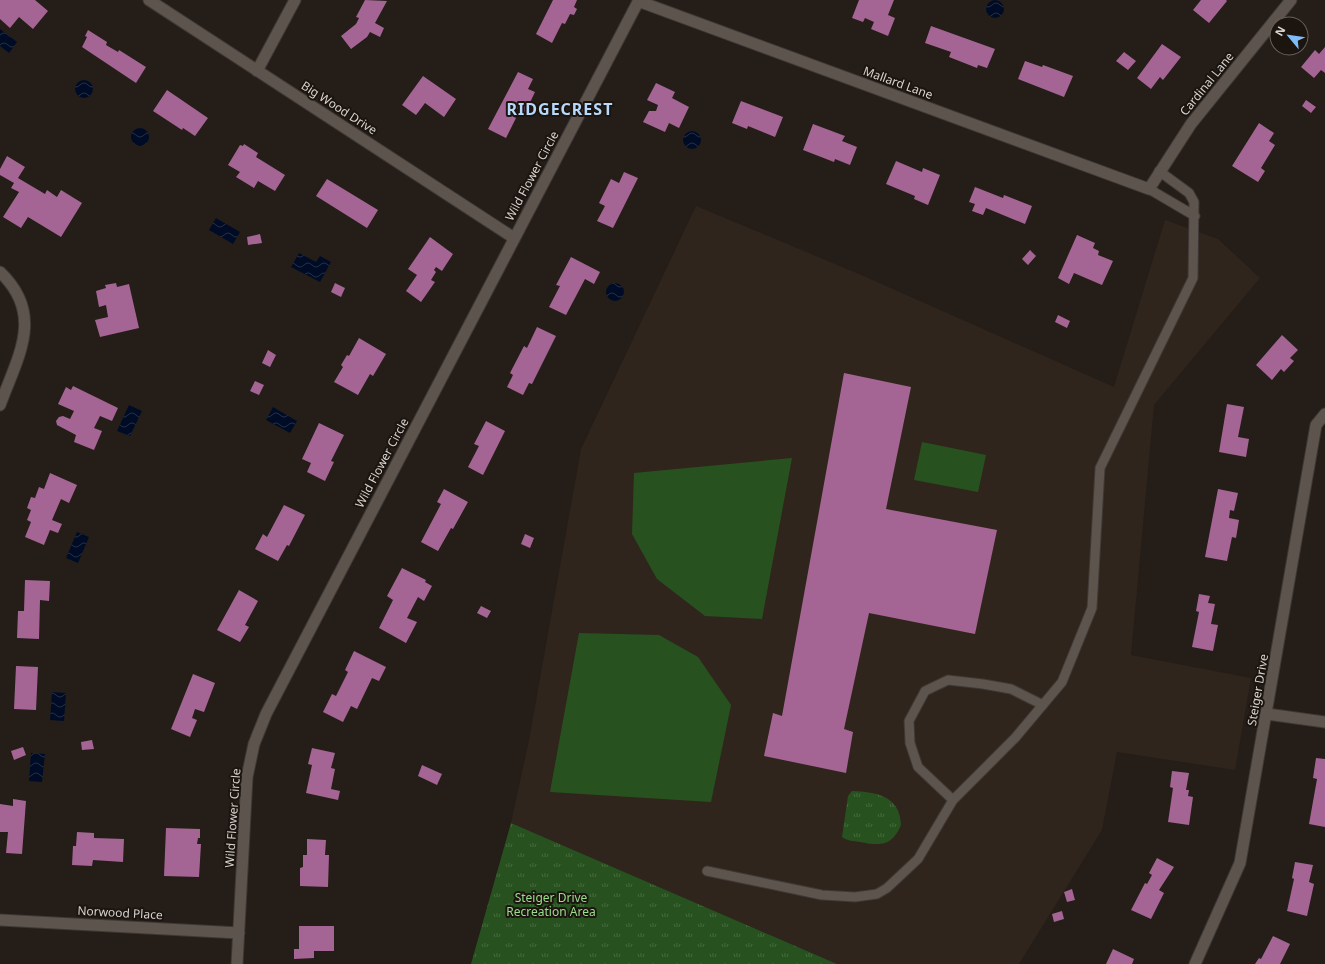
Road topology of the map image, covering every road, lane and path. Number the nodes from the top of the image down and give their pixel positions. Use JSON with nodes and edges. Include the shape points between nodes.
{"nodes":[{"id":1,"x":149,"y":0,"type":"edge"},
{"id":2,"x":295,"y":0,"type":"edge"},
{"id":3,"x":1291,"y":0,"type":"edge"},
{"id":4,"x":639,"y":1,"type":"edge"},
{"id":5,"x":257,"y":71,"type":"junction"},
{"id":6,"x":1159,"y":171,"type":"junction"},
{"id":7,"x":1149,"y":189,"type":"junction"},
{"id":8,"x":1195,"y":216,"type":"junction"},
{"id":9,"x":514,"y":238,"type":"junction"},
{"id":10,"x":0,"y":272,"type":"edge"},
{"id":11,"x":0,"y":405,"type":"edge"},
{"id":12,"x":1325,"y":414,"type":"edge"},
{"id":13,"x":1043,"y":705,"type":"junction"},
{"id":14,"x":1267,"y":714,"type":"junction"},
{"id":15,"x":1325,"y":722,"type":"edge"},
{"id":16,"x":952,"y":800,"type":"junction"},
{"id":17,"x":707,"y":871,"type":"dead end"},
{"id":18,"x":0,"y":920,"type":"edge"},
{"id":19,"x":238,"y":933,"type":"junction"},
{"id":20,"x":237,"y":964,"type":"edge"},
{"id":21,"x":1194,"y":964,"type":"edge"}],
"edges":[{"from":1,"to":5,"type":"street","name":"Big Wood Drive"},
{"from":2,"to":5,"type":"street"},
{"from":3,"to":6,"type":"street","name":"Cardinal Lane","via":[[1191,124]]},
{"from":4,"to":7,"type":"street","name":"Mallard Lane"},
{"from":4,"to":9,"type":"street","name":"Wild Flower Circle"},
{"from":5,"to":9,"type":"street","name":"Big Wood Drive"},
{"from":6,"to":7,"type":"street","name":"Cardinal Lane"},
{"from":6,"to":8,"type":"lane","via":[[1189,193],[1194,202]]},
{"from":7,"to":8,"type":"lane"},
{"from":8,"to":13,"type":"lane","via":[[1193,278],[1100,468],[1092,608],[1062,682]]},
{"from":9,"to":19,"type":"street","name":"Wild Flower Circle","via":[[281,684],[254,744],[247,777]]},
{"from":10,"to":11,"type":"street","via":[[17,291],[26,322],[24,338]]},
{"from":12,"to":14,"type":"street","name":"Steiger Drive","via":[[1316,425]]},
{"from":13,"to":16,"type":"lane","via":[[1015,738]]},
{"from":13,"to":16,"type":"lane","via":[[1011,689],[983,684],[948,680],[925,691],[909,721],[910,743],[918,767]]},
{"from":14,"to":15,"type":"street"},
{"from":14,"to":21,"type":"street","name":"Steiger Drive","via":[[1240,863]]},
{"from":16,"to":17,"type":"lane","via":[[918,859],[877,894],[855,897],[827,896]]},
{"from":18,"to":19,"type":"street","name":"Norwood Place"},
{"from":19,"to":20,"type":"street","name":"Wild Flower Circle"}]}
